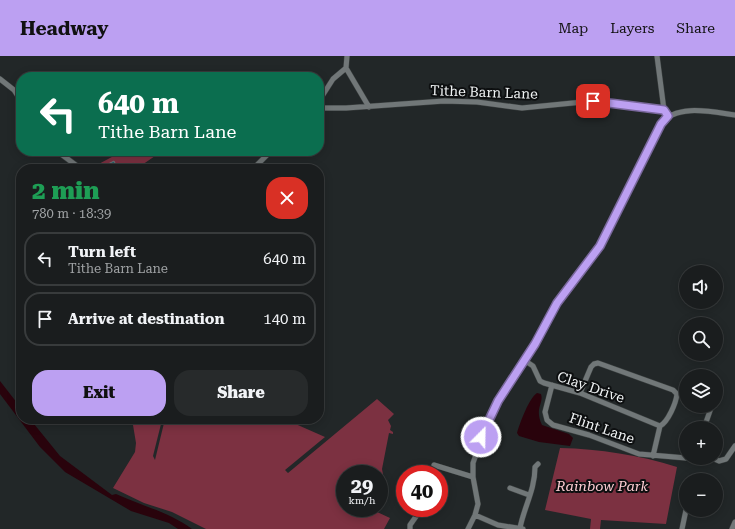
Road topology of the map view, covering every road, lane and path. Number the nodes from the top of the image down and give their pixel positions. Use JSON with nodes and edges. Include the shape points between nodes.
{"nodes":[{"id":1,"x":347,"y":56,"type":"edge"},
{"id":2,"x":657,"y":56,"type":"edge"},
{"id":3,"x":346,"y":68,"type":"junction"},
{"id":4,"x":0,"y":79,"type":"edge"},
{"id":5,"x":16,"y":93,"type":"edge"},
{"id":6,"x":324,"y":93,"type":"edge"},
{"id":7,"x":369,"y":107,"type":"junction"},
{"id":8,"x":324,"y":108,"type":"edge"},
{"id":9,"x":664,"y":110,"type":"junction"},
{"id":10,"x":735,"y":115,"type":"edge"},
{"id":11,"x":668,"y":116,"type":"junction"},
{"id":12,"x":64,"y":156,"type":"edge"},
{"id":13,"x":266,"y":156,"type":"edge"},
{"id":14,"x":74,"y":164,"type":"edge"},
{"id":15,"x":258,"y":164,"type":"edge"},
{"id":16,"x":524,"y":360,"type":"junction"},
{"id":17,"x":552,"y":386,"type":"junction"},
{"id":18,"x":580,"y":393,"type":"junction"},
{"id":19,"x":660,"y":426,"type":"junction"},
{"id":20,"x":735,"y":446,"type":"edge"},
{"id":21,"x":653,"y":456,"type":"junction"},
{"id":22,"x":679,"y":458,"type":"edge"},
{"id":23,"x":723,"y":460,"type":"edge"},
{"id":24,"x":538,"y":464,"type":"dead end"},
{"id":25,"x":448,"y":469,"type":"edge"},
{"id":26,"x":473,"y":477,"type":"junction"},
{"id":27,"x":510,"y":488,"type":"dead end"},
{"id":28,"x":529,"y":495,"type":"junction"},
{"id":29,"x":475,"y":515,"type":"junction"},
{"id":30,"x":416,"y":517,"type":"edge"},
{"id":31,"x":685,"y":517,"type":"edge"},
{"id":32,"x":735,"y":522,"type":"edge"},
{"id":33,"x":505,"y":528,"type":"edge"},
{"id":34,"x":410,"y":529,"type":"edge"},
{"id":35,"x":468,"y":529,"type":"edge"},
{"id":36,"x":522,"y":529,"type":"edge"},
{"id":37,"x":682,"y":529,"type":"edge"},
{"id":38,"x":732,"y":529,"type":"edge"}],
"edges":[{"from":1,"to":3,"type":"street"},
{"from":2,"to":9,"type":"street"},
{"from":3,"to":6,"type":"street","via":[[332,79]]},
{"from":3,"to":7,"type":"street"},
{"from":4,"to":5,"type":"street"},
{"from":7,"to":8,"type":"street","name":"Tithe Barn Lane"},
{"from":7,"to":9,"type":"street","name":"Tithe Barn Lane","via":[[449,101],[522,108],[593,101]]},
{"from":9,"to":11,"type":"street"},
{"from":10,"to":11,"type":"street","via":[[690,111]]},
{"from":11,"to":16,"type":"street","via":[[661,124],[600,246],[557,303]]},
{"from":12,"to":14,"type":"street"},
{"from":13,"to":15,"type":"street"},
{"from":16,"to":17,"type":"street","name":"Clay Drive","via":[[533,366],[540,381]]},
{"from":16,"to":26,"type":"street","via":[[490,416],[475,456]]},
{"from":17,"to":18,"type":"street","name":"Clay Drive"},
{"from":17,"to":21,"type":"street","name":"Flint Lane","via":[[545,412],[547,420],[553,425],[589,435],[639,454]]},
{"from":18,"to":19,"type":"street","name":"Clay Drive"},
{"from":18,"to":19,"type":"street","via":[[591,367],[598,363],[673,390],[677,394],[676,400],[664,424]]},
{"from":19,"to":21,"type":"street"},
{"from":20,"to":23,"type":"street"},
{"from":21,"to":22,"type":"street","name":"Flint Lane"},
{"from":24,"to":28,"type":"street","via":[[535,467],[535,482]]},
{"from":25,"to":26,"type":"street"},
{"from":26,"to":29,"type":"street","via":[[478,499]]},
{"from":27,"to":28,"type":"street"},
{"from":28,"to":36,"type":"street","via":[[529,501],[523,511]]},
{"from":29,"to":33,"type":"street"},
{"from":29,"to":35,"type":"street"},
{"from":30,"to":34,"type":"street"},
{"from":31,"to":37,"type":"street"},
{"from":32,"to":38,"type":"street"},
{"from":33,"to":36,"type":"street"}]}
